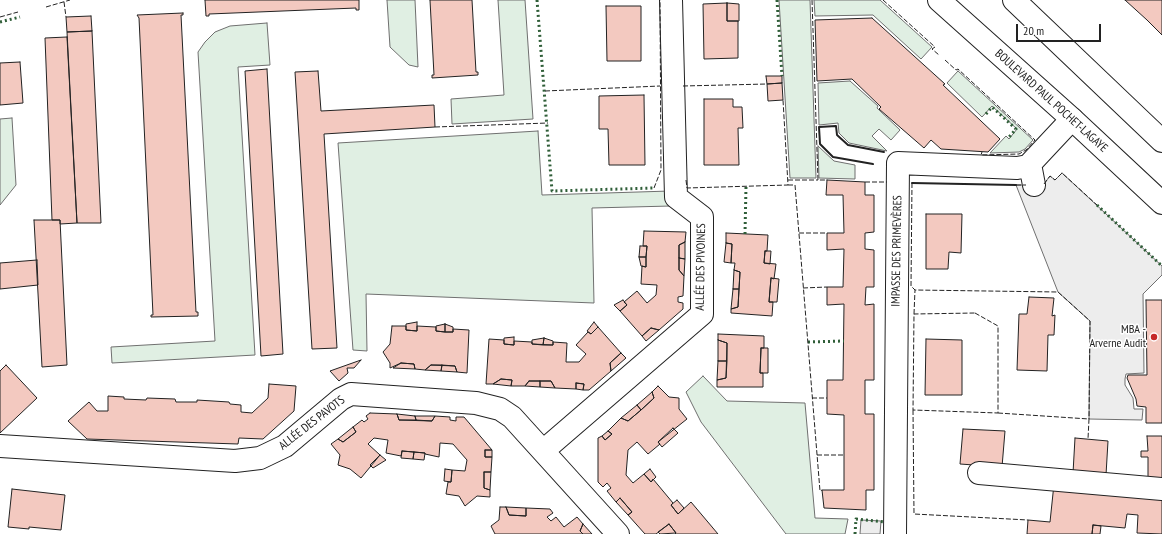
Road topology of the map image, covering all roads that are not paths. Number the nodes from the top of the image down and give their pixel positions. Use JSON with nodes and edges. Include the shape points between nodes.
{"nodes":[{"id":1,"x":672,"y":0,"type":"edge"},
{"id":2,"x":938,"y":0,"type":"edge"},
{"id":3,"x":1014,"y":0,"type":"edge"},
{"id":4,"x":1072,"y":119,"type":"junction"},
{"id":5,"x":1162,"y":141,"type":"edge"},
{"id":6,"x":1030,"y":164,"type":"junction"},
{"id":7,"x":1034,"y":185,"type":"dead end"},
{"id":8,"x":1162,"y":203,"type":"edge"},
{"id":9,"x":0,"y":446,"type":"edge"},
{"id":10,"x":542,"y":451,"type":"junction"},
{"id":11,"x":979,"y":473,"type":"dead end"},
{"id":12,"x":1162,"y":489,"type":"edge"},
{"id":13,"x":618,"y":534,"type":"edge"},
{"id":14,"x":895,"y":534,"type":"edge"}],
"edges":[{"from":1,"to":10,"type":"street","name":"ALLÉE DES PIVOINES","via":[[676,197],[702,217],[702,314]]},
{"from":2,"to":4,"type":"street","name":"BOULEVARD PAUL POCHET-LAGAYE"},
{"from":3,"to":5,"type":"street"},
{"from":4,"to":6,"type":"street"},
{"from":4,"to":8,"type":"street","name":"BOULEVARD PAUL POCHET-LAGAYE"},
{"from":6,"to":7,"type":"street"},
{"from":6,"to":14,"type":"street","name":"IMPASSE DES PRIMEVÈRES","via":[[1017,168],[898,163]]},
{"from":9,"to":10,"type":"street","name":"ALLÉE DES PAVOTS","via":[[235,461],[260,458],[285,446],[341,398],[351,394],[476,403],[500,409],[512,417]]},
{"from":10,"to":13,"type":"street","name":"ALLÉE DES PAVOTS"},
{"from":11,"to":12,"type":"street"}]}
